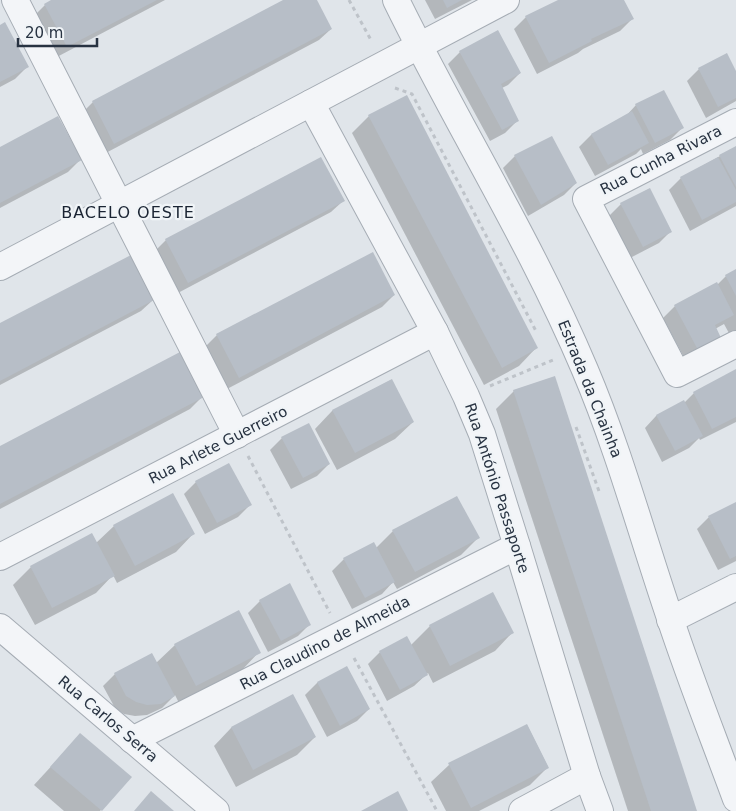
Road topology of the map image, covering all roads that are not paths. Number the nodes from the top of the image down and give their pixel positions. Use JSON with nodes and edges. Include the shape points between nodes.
{"nodes":[{"id":1,"x":15,"y":0,"type":"edge"},
{"id":2,"x":396,"y":0,"type":"edge"},
{"id":3,"x":506,"y":0,"type":"edge"},
{"id":4,"x":418,"y":46,"type":"junction"},
{"id":5,"x":311,"y":103,"type":"junction"},
{"id":6,"x":736,"y":122,"type":"edge"},
{"id":7,"x":119,"y":206,"type":"junction"},
{"id":8,"x":0,"y":267,"type":"edge"},
{"id":9,"x":435,"y":332,"type":"junction"},
{"id":10,"x":736,"y":344,"type":"edge"},
{"id":11,"x":237,"y":435,"type":"junction"},
{"id":12,"x":518,"y":546,"type":"junction"},
{"id":13,"x":0,"y":557,"type":"edge"},
{"id":14,"x":736,"y":587,"type":"edge"},
{"id":15,"x":670,"y":620,"type":"junction"},
{"id":16,"x":0,"y":627,"type":"edge"},
{"id":17,"x":132,"y":740,"type":"junction"},
{"id":18,"x":587,"y":776,"type":"junction"},
{"id":19,"x":736,"y":799,"type":"edge"},
{"id":20,"x":216,"y":811,"type":"edge"},
{"id":21,"x":522,"y":811,"type":"edge"},
{"id":22,"x":600,"y":811,"type":"edge"}],
"edges":[{"from":1,"to":7,"type":"street"},
{"from":2,"to":4,"type":"street","name":"Estrada da Chainha"},
{"from":3,"to":4,"type":"street"},
{"from":4,"to":5,"type":"street"},
{"from":4,"to":15,"type":"street","name":"Estrada da Chainha","via":[[519,230],[576,350],[610,434]]},
{"from":5,"to":7,"type":"street"},
{"from":5,"to":9,"type":"street","name":"Rua António Passaporte"},
{"from":6,"to":10,"type":"street","name":"Rua Cunha Rivara","via":[[586,199],[677,374]]},
{"from":7,"to":8,"type":"street"},
{"from":7,"to":11,"type":"street"},
{"from":9,"to":11,"type":"street","name":"Rua Arlete Guerreiro"},
{"from":9,"to":12,"type":"street","name":"Rua António Passaporte","via":[[482,434]]},
{"from":11,"to":13,"type":"street","name":"Rua Arlete Guerreiro"},
{"from":12,"to":17,"type":"street","name":"Rua Claudino de Almeida"},
{"from":12,"to":18,"type":"street","name":"Rua António Passaporte"},
{"from":14,"to":15,"type":"street"},
{"from":15,"to":19,"type":"street","name":"Estrada da Chainha"},
{"from":16,"to":17,"type":"street","name":"Rua Carlos Serra"},
{"from":17,"to":20,"type":"street","name":"Rua Carlos Serra"},
{"from":18,"to":21,"type":"street"},
{"from":18,"to":22,"type":"street","name":"Rua António Passaporte"}]}
